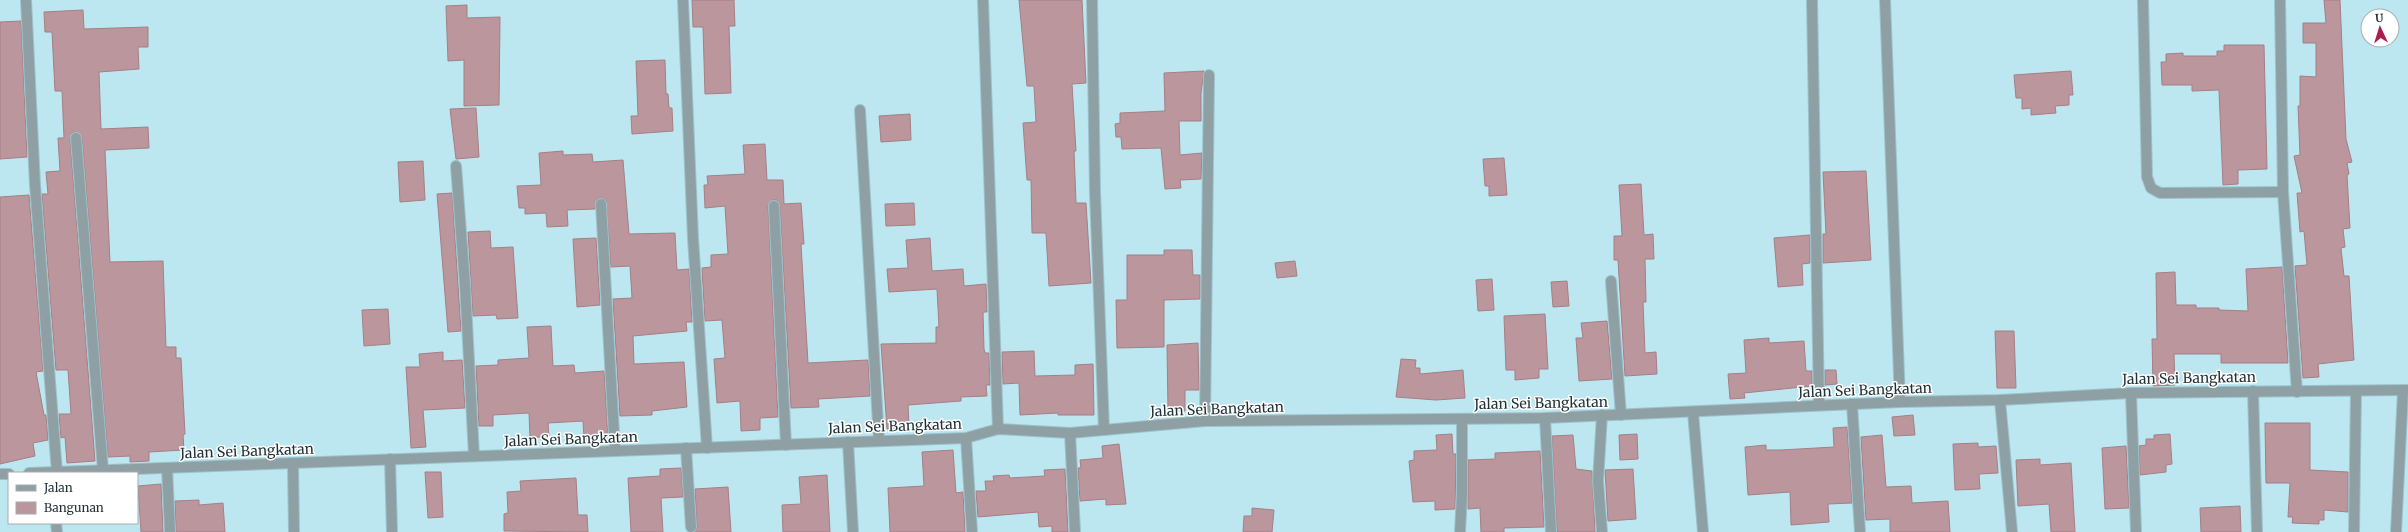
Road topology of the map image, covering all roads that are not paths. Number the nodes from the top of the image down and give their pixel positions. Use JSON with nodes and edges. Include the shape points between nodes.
{"nodes":[{"id":1,"x":26,"y":0,"type":"edge"},
{"id":2,"x":683,"y":0,"type":"edge"},
{"id":3,"x":983,"y":0,"type":"edge"},
{"id":4,"x":1092,"y":0,"type":"edge"},
{"id":5,"x":1812,"y":0,"type":"edge"},
{"id":6,"x":1885,"y":0,"type":"edge"},
{"id":7,"x":2143,"y":0,"type":"edge"},
{"id":8,"x":2280,"y":0,"type":"edge"},
{"id":9,"x":1209,"y":74,"type":"dead end"},
{"id":10,"x":860,"y":110,"type":"dead end"},
{"id":11,"x":76,"y":138,"type":"dead end"},
{"id":12,"x":456,"y":166,"type":"dead end"},
{"id":13,"x":2283,"y":192,"type":"junction"},
{"id":14,"x":601,"y":204,"type":"dead end"},
{"id":15,"x":774,"y":206,"type":"dead end"},
{"id":16,"x":1611,"y":281,"type":"dead end"},
{"id":17,"x":2253,"y":391,"type":"junction"},
{"id":18,"x":2356,"y":391,"type":"junction"},
{"id":19,"x":2405,"y":391,"type":"edge"},
{"id":20,"x":2297,"y":392,"type":"junction"},
{"id":21,"x":2132,"y":393,"type":"junction"},
{"id":22,"x":2000,"y":400,"type":"junction"},
{"id":23,"x":1900,"y":402,"type":"junction"},
{"id":24,"x":1852,"y":404,"type":"junction"},
{"id":25,"x":1819,"y":405,"type":"junction"},
{"id":26,"x":1693,"y":412,"type":"junction"},
{"id":27,"x":1602,"y":415,"type":"junction"},
{"id":28,"x":1621,"y":416,"type":"junction"},
{"id":29,"x":1545,"y":418,"type":"junction"},
{"id":30,"x":1462,"y":419,"type":"junction"},
{"id":31,"x":1205,"y":421,"type":"junction"},
{"id":32,"x":998,"y":429,"type":"junction"},
{"id":33,"x":1104,"y":430,"type":"junction"},
{"id":34,"x":1070,"y":433,"type":"junction"},
{"id":35,"x":966,"y":438,"type":"junction"},
{"id":36,"x":878,"y":441,"type":"junction"},
{"id":37,"x":848,"y":442,"type":"junction"},
{"id":38,"x":786,"y":445,"type":"junction"},
{"id":39,"x":686,"y":448,"type":"junction"},
{"id":40,"x":707,"y":448,"type":"junction"},
{"id":41,"x":616,"y":451,"type":"junction"},
{"id":42,"x":474,"y":456,"type":"junction"},
{"id":43,"x":390,"y":460,"type":"junction"},
{"id":44,"x":293,"y":463,"type":"junction"},
{"id":45,"x":167,"y":468,"type":"junction"},
{"id":46,"x":103,"y":470,"type":"junction"},
{"id":47,"x":57,"y":472,"type":"edge"},
{"id":48,"x":691,"y":527,"type":"dead end"},
{"id":49,"x":170,"y":532,"type":"edge"},
{"id":50,"x":294,"y":532,"type":"edge"},
{"id":51,"x":392,"y":532,"type":"edge"},
{"id":52,"x":853,"y":532,"type":"edge"},
{"id":53,"x":972,"y":532,"type":"edge"},
{"id":54,"x":1075,"y":532,"type":"edge"},
{"id":55,"x":1460,"y":532,"type":"edge"},
{"id":56,"x":1551,"y":532,"type":"edge"},
{"id":57,"x":1602,"y":532,"type":"edge"},
{"id":58,"x":1703,"y":532,"type":"edge"},
{"id":59,"x":1860,"y":532,"type":"edge"},
{"id":60,"x":2012,"y":532,"type":"edge"},
{"id":61,"x":2136,"y":532,"type":"edge"},
{"id":62,"x":2257,"y":532,"type":"edge"},
{"id":63,"x":2354,"y":532,"type":"edge"},
{"id":64,"x":2396,"y":532,"type":"edge"}],
"edges":[{"from":1,"to":47,"type":"street","via":[[35,185]]},
{"from":2,"to":40,"type":"street","via":[[693,238]]},
{"from":3,"to":32,"type":"street"},
{"from":4,"to":33,"type":"street","via":[[1094,192]]},
{"from":5,"to":25,"type":"street"},
{"from":6,"to":23,"type":"street"},
{"from":7,"to":13,"type":"street","via":[[2147,177],[2151,188],[2160,193]]},
{"from":8,"to":13,"type":"street"},
{"from":9,"to":31,"type":"street"},
{"from":10,"to":36,"type":"street"},
{"from":11,"to":46,"type":"street"},
{"from":12,"to":42,"type":"street"},
{"from":13,"to":20,"type":"street"},
{"from":14,"to":41,"type":"street"},
{"from":15,"to":38,"type":"street"},
{"from":16,"to":28,"type":"street"},
{"from":17,"to":20,"type":"street","name":"Jalan Sei Bangkatan"},
{"from":17,"to":21,"type":"street","name":"Jalan Sei Bangkatan"},
{"from":17,"to":62,"type":"street"},
{"from":18,"to":19,"type":"street","name":"Jalan Sei Bangkatan"},
{"from":18,"to":20,"type":"street","name":"Jalan Sei Bangkatan"},
{"from":18,"to":63,"type":"street"},
{"from":19,"to":64,"type":"street"},
{"from":21,"to":22,"type":"street","name":"Jalan Sei Bangkatan"},
{"from":21,"to":61,"type":"street"},
{"from":22,"to":23,"type":"street","name":"Jalan Sei Bangkatan"},
{"from":22,"to":60,"type":"street"},
{"from":23,"to":24,"type":"street","name":"Jalan Sei Bangkatan"},
{"from":24,"to":25,"type":"street","name":"Jalan Sei Bangkatan"},
{"from":24,"to":59,"type":"street"},
{"from":25,"to":26,"type":"street","name":"Jalan Sei Bangkatan"},
{"from":26,"to":28,"type":"street","name":"Jalan Sei Bangkatan"},
{"from":26,"to":58,"type":"street"},
{"from":27,"to":28,"type":"street","name":"Jalan Sei Bangkatan"},
{"from":27,"to":29,"type":"street","name":"Jalan Sei Bangkatan"},
{"from":27,"to":57,"type":"street","via":[[1598,481]]},
{"from":29,"to":30,"type":"street","name":"Jalan Sei Bangkatan"},
{"from":29,"to":56,"type":"street"},
{"from":30,"to":31,"type":"street","name":"Jalan Sei Bangkatan"},
{"from":30,"to":55,"type":"street"},
{"from":31,"to":33,"type":"street","name":"Jalan Sei Bangkatan"},
{"from":32,"to":34,"type":"street","name":"Jalan Sei Bangkatan"},
{"from":32,"to":35,"type":"street","name":"Jalan Sei Bangkatan"},
{"from":33,"to":34,"type":"street","name":"Jalan Sei Bangkatan"},
{"from":34,"to":54,"type":"street"},
{"from":35,"to":36,"type":"street","name":"Jalan Sei Bangkatan"},
{"from":35,"to":53,"type":"street"},
{"from":36,"to":37,"type":"street","name":"Jalan Sei Bangkatan"},
{"from":37,"to":38,"type":"street","name":"Jalan Sei Bangkatan"},
{"from":37,"to":52,"type":"street"},
{"from":38,"to":40,"type":"street","name":"Jalan Sei Bangkatan"},
{"from":39,"to":40,"type":"street","name":"Jalan Sei Bangkatan"},
{"from":39,"to":41,"type":"street","name":"Jalan Sei Bangkatan"},
{"from":39,"to":48,"type":"street"},
{"from":41,"to":42,"type":"street","name":"Jalan Sei Bangkatan"},
{"from":42,"to":43,"type":"street","name":"Jalan Sei Bangkatan"},
{"from":43,"to":44,"type":"street","name":"Jalan Sei Bangkatan"},
{"from":43,"to":51,"type":"street"},
{"from":44,"to":45,"type":"street","name":"Jalan Sei Bangkatan"},
{"from":44,"to":50,"type":"street"},
{"from":45,"to":46,"type":"street","name":"Jalan Sei Bangkatan"},
{"from":45,"to":49,"type":"street"},
{"from":46,"to":47,"type":"street","name":"Jalan Sei Bangkatan"}]}
